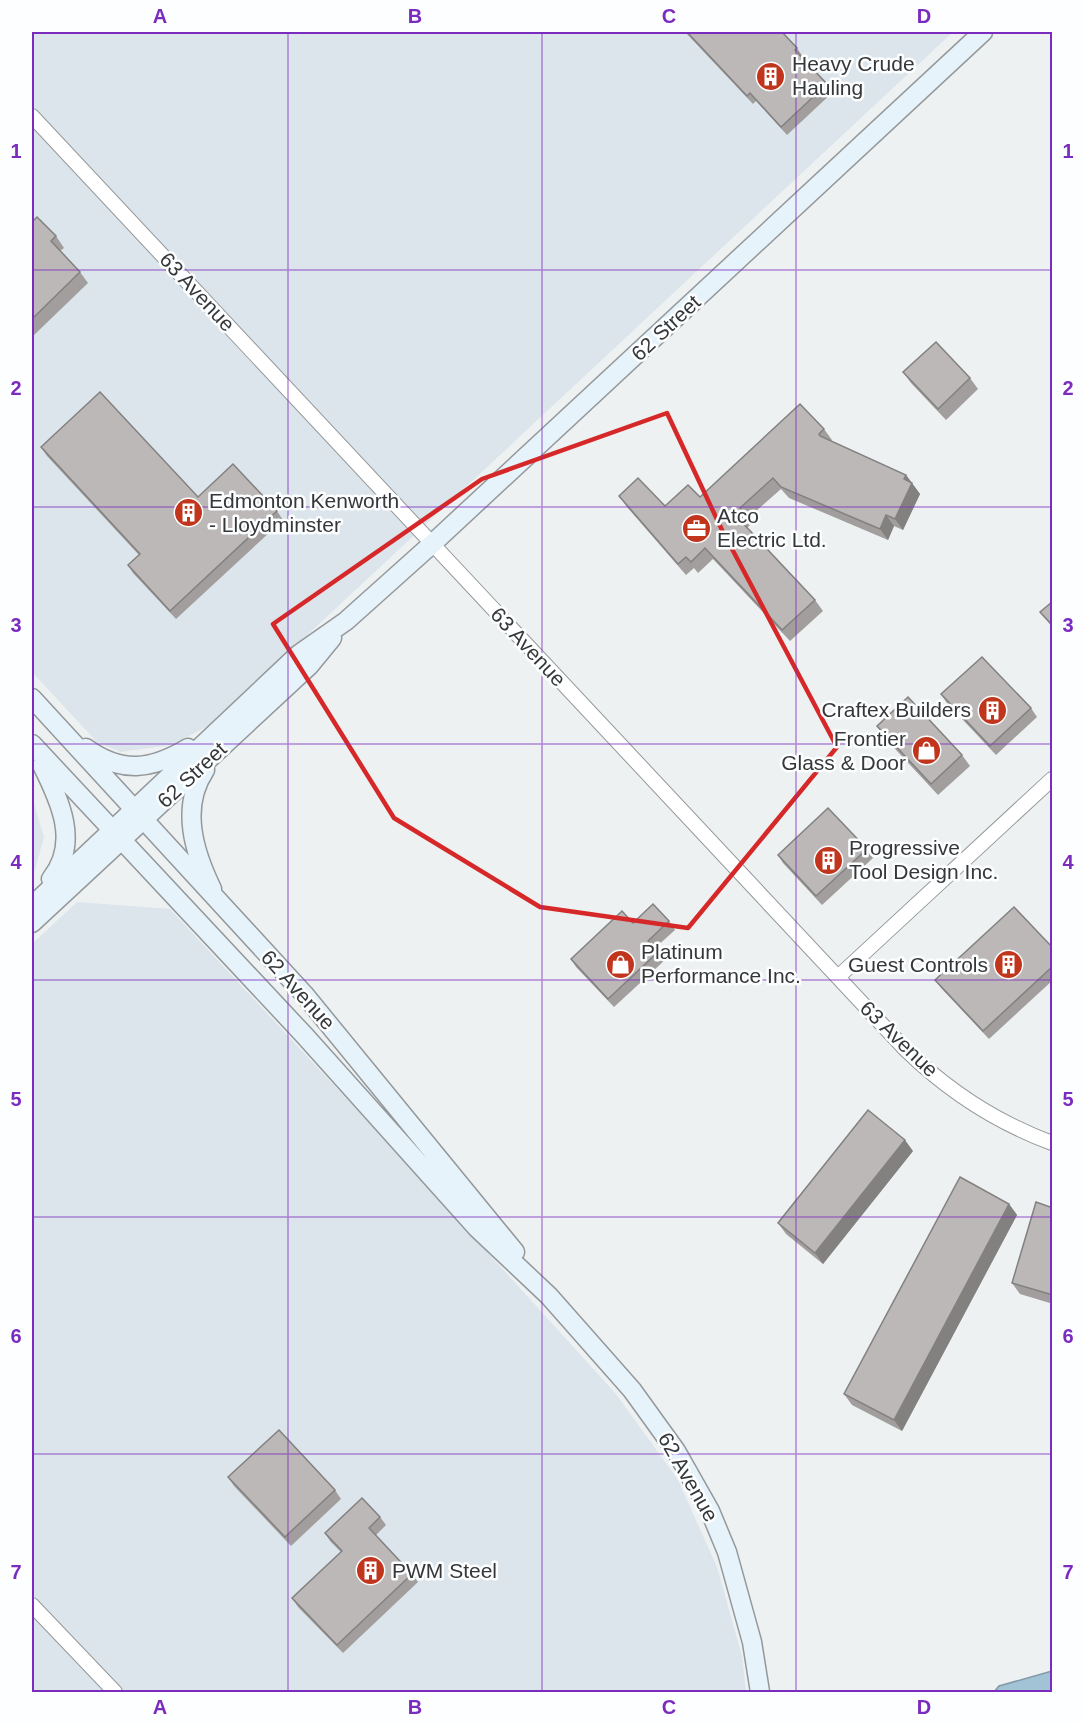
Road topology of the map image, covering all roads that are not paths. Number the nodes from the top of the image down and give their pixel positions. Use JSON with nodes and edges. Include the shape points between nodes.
{"nodes":[{"id":1,"x":983,"y":32,"type":"edge"},
{"id":2,"x":32,"y":116,"type":"edge"},
{"id":3,"x":432,"y":544,"type":"junction"},
{"id":4,"x":346,"y":621,"type":"junction"},
{"id":5,"x":32,"y":698,"type":"edge"},
{"id":6,"x":58,"y":727,"type":"junction"},
{"id":7,"x":219,"y":729,"type":"junction"},
{"id":8,"x":32,"y":745,"type":"edge"},
{"id":9,"x":216,"y":753,"type":"junction"},
{"id":10,"x":1053,"y":778,"type":"edge"},
{"id":11,"x":138,"y":814,"type":"junction"},
{"id":12,"x":116,"y":835,"type":"junction"},
{"id":13,"x":219,"y":904,"type":"junction"},
{"id":14,"x":32,"y":905,"type":"edge"},
{"id":15,"x":32,"y":923,"type":"edge"},
{"id":16,"x":838,"y":977,"type":"junction"},
{"id":17,"x":1053,"y":1143,"type":"edge"},
{"id":18,"x":549,"y":1296,"type":"junction"},
{"id":19,"x":32,"y":1605,"type":"edge"},
{"id":20,"x":115,"y":1692,"type":"edge"},
{"id":21,"x":760,"y":1692,"type":"edge"}],
"edges":[{"from":1,"to":3,"type":"main road","name":"62 Street"},
{"from":2,"to":3,"type":"street","name":"63 Avenue"},
{"from":3,"to":4,"type":"main road","name":"62 Street"},
{"from":3,"to":16,"type":"street","name":"63 Avenue"},
{"from":4,"to":7,"type":"main road","name":"62 Street","via":[[299,654]]},
{"from":4,"to":9,"type":"main road","name":"62 Street","via":[[309,666]]},
{"from":5,"to":6,"type":"main road","name":"62 Avenue"},
{"from":6,"to":7,"type":"main road","via":[[102,759],[140,767],[172,758]]},
{"from":6,"to":11,"type":"main road","name":"62 Avenue"},
{"from":7,"to":11,"type":"main road","name":"62 Street"},
{"from":8,"to":12,"type":"main road","name":"62 Avenue"},
{"from":8,"to":14,"type":"main road","via":[[60,800],[66,824],[65,853],[58,871]]},
{"from":9,"to":11,"type":"main road","name":"62 Street"},
{"from":9,"to":13,"type":"main road","via":[[194,790],[191,819],[199,860]]},
{"from":10,"to":16,"type":"street"},
{"from":11,"to":12,"type":"main road","name":"62 Street"},
{"from":11,"to":13,"type":"main road","name":"62 Avenue"},
{"from":12,"to":14,"type":"main road","name":"62 Street"},
{"from":12,"to":15,"type":"main road","name":"62 Street"},
{"from":12,"to":18,"type":"main road","name":"62 Avenue","via":[[305,1036],[477,1228]]},
{"from":13,"to":18,"type":"main road","name":"62 Avenue","via":[[324,1018],[489,1217]]},
{"from":16,"to":17,"type":"street","name":"63 Avenue","via":[[930,1072],[987,1112]]},
{"from":18,"to":21,"type":"main road","name":"62 Avenue","via":[[632,1390],[676,1451],[710,1511],[741,1599]]},
{"from":19,"to":20,"type":"street"}]}
